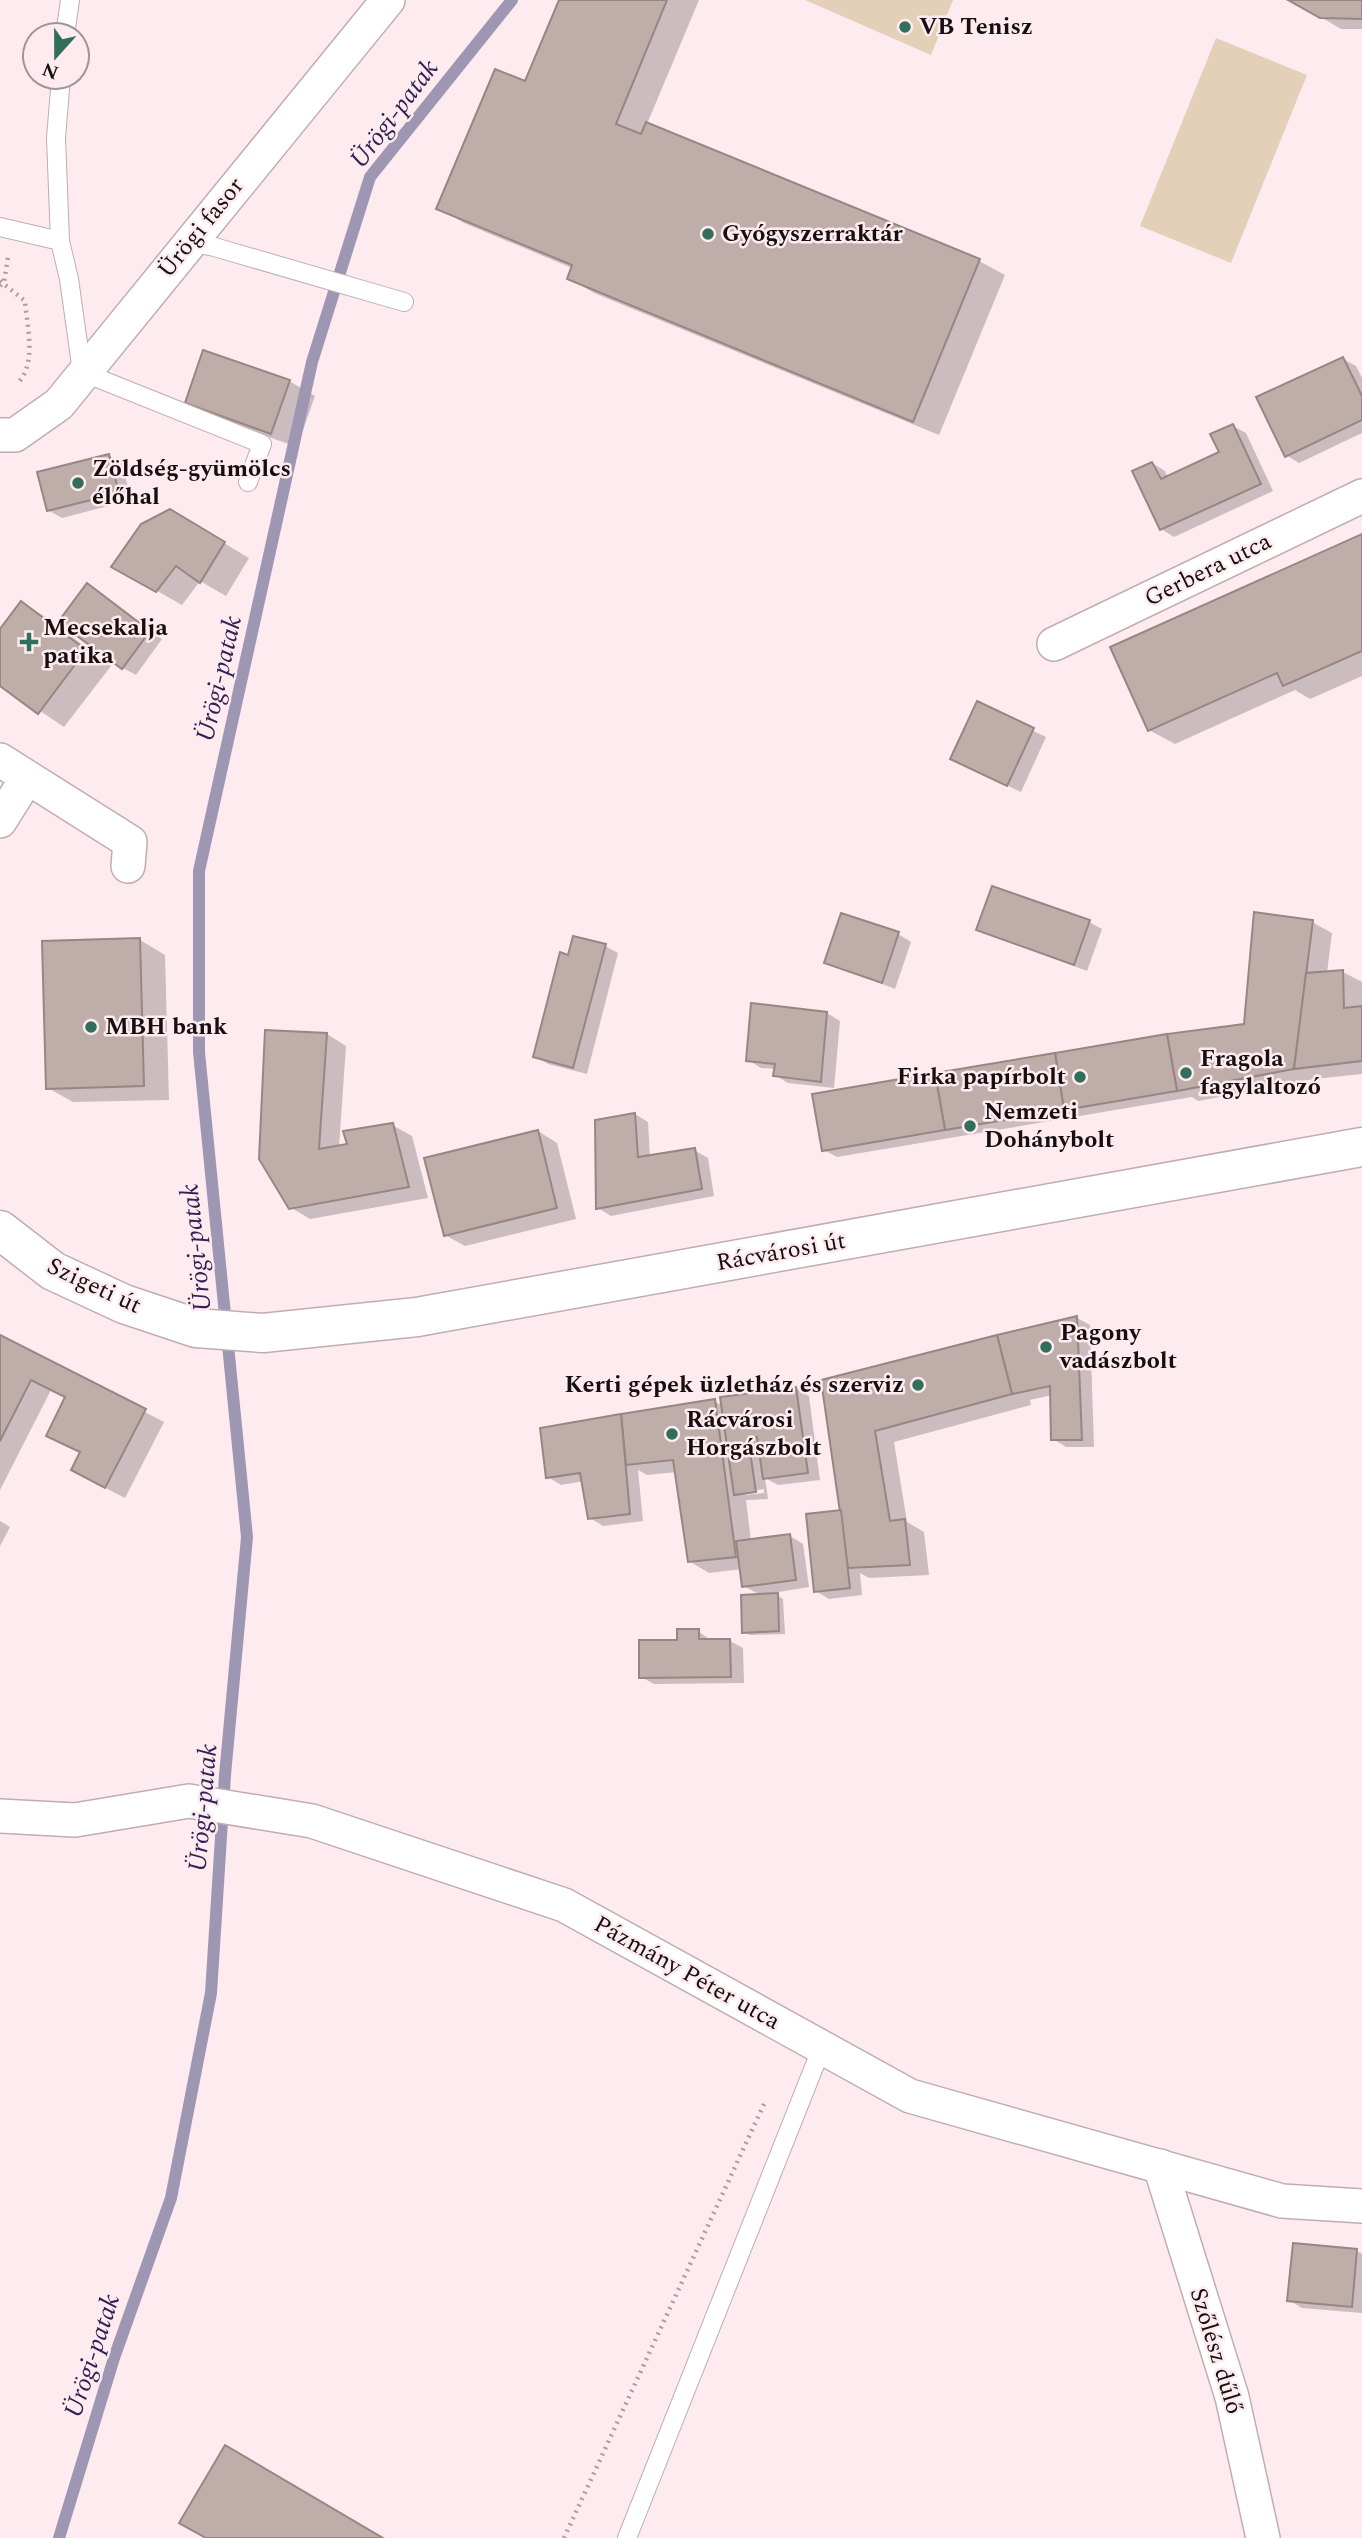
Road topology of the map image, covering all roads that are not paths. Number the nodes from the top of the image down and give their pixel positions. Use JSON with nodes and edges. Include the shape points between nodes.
{"nodes":[{"id":1,"x":70,"y":0,"type":"edge"},
{"id":2,"x":388,"y":0,"type":"edge"},
{"id":3,"x":67,"y":21,"type":"edge"},
{"id":4,"x":60,"y":91,"type":"edge"},
{"id":5,"x":0,"y":227,"type":"edge"},
{"id":6,"x":60,"y":241,"type":"junction"},
{"id":7,"x":188,"y":243,"type":"junction"},
{"id":8,"x":404,"y":302,"type":"dead end"},
{"id":9,"x":82,"y":372,"type":"junction"},
{"id":10,"x":0,"y":435,"type":"edge"},
{"id":11,"x":248,"y":482,"type":"dead end"},
{"id":12,"x":1362,"y":496,"type":"edge"},
{"id":13,"x":1054,"y":644,"type":"dead end"},
{"id":14,"x":0,"y":760,"type":"edge"},
{"id":15,"x":27,"y":778,"type":"junction"},
{"id":16,"x":0,"y":821,"type":"edge"},
{"id":17,"x":128,"y":866,"type":"dead end"},
{"id":18,"x":1362,"y":1147,"type":"edge"},
{"id":19,"x":0,"y":1230,"type":"edge"},
{"id":20,"x":197,"y":1328,"type":"joint"},
{"id":21,"x":0,"y":1816,"type":"edge"},
{"id":22,"x":822,"y":2046,"type":"junction"},
{"id":23,"x":1160,"y":2166,"type":"junction"},
{"id":24,"x":1362,"y":2206,"type":"edge"},
{"id":25,"x":627,"y":2538,"type":"edge"},
{"id":26,"x":1263,"y":2538,"type":"edge"}],
"edges":[{"from":1,"to":3,"type":"lane"},
{"from":2,"to":7,"type":"street","name":"Ürögi fasor"},
{"from":4,"to":6,"type":"lane","via":[[56,138]]},
{"from":5,"to":6,"type":"lane"},
{"from":6,"to":9,"type":"lane"},
{"from":7,"to":8,"type":"lane"},
{"from":7,"to":9,"type":"street","name":"Ürögi fasor"},
{"from":9,"to":10,"type":"street","name":"Ürögi fasor","via":[[60,404],[15,435]]},
{"from":9,"to":11,"type":"lane","via":[[262,444]]},
{"from":12,"to":13,"type":"street","name":"Gerbera utca"},
{"from":14,"to":15,"type":"street"},
{"from":15,"to":16,"type":"street"},
{"from":15,"to":17,"type":"street","via":[[130,842]]},
{"from":18,"to":20,"type":"street","name":"Rácvárosi út","via":[[417,1317],[263,1333]]},
{"from":19,"to":20,"type":"street","name":"Szigeti út","via":[[53,1271],[124,1304]]},
{"from":21,"to":22,"type":"street","name":"Pázmány Péter utca","via":[[75,1820],[189,1801],[312,1821],[564,1905]]},
{"from":22,"to":23,"type":"street","name":"Pázmány Péter utca","via":[[910,2096]]},
{"from":22,"to":25,"type":"lane"},
{"from":23,"to":24,"type":"street","name":"Pázmány Péter utca","via":[[1282,2201]]},
{"from":23,"to":26,"type":"street","name":"Szőlész dűlő","via":[[1232,2397]]}]}
